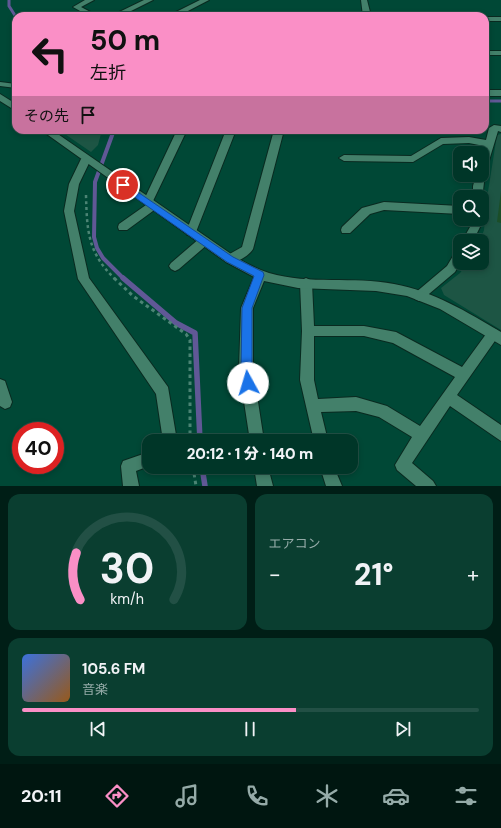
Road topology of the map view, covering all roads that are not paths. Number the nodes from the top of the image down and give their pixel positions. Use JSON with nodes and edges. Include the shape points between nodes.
{"nodes":[{"id":1,"x":91,"y":0,"type":"edge"},
{"id":2,"x":150,"y":0,"type":"edge"},
{"id":3,"x":206,"y":0,"type":"edge"},
{"id":4,"x":364,"y":0,"type":"edge"},
{"id":5,"x":87,"y":12,"type":"edge"},
{"id":6,"x":124,"y":12,"type":"edge"},
{"id":7,"x":180,"y":12,"type":"edge"},
{"id":8,"x":367,"y":12,"type":"edge"},
{"id":9,"x":489,"y":19,"type":"edge"},
{"id":10,"x":501,"y":19,"type":"edge"},
{"id":11,"x":489,"y":53,"type":"edge"},
{"id":12,"x":501,"y":53,"type":"edge"},
{"id":13,"x":0,"y":84,"type":"edge"},
{"id":14,"x":12,"y":86,"type":"edge"},
{"id":15,"x":489,"y":93,"type":"edge"},
{"id":16,"x":501,"y":93,"type":"edge"},
{"id":17,"x":0,"y":96,"type":"edge"},
{"id":18,"x":12,"y":105,"type":"edge"},
{"id":19,"x":501,"y":129,"type":"edge"},
{"id":20,"x":52,"y":134,"type":"edge"},
{"id":21,"x":180,"y":134,"type":"edge"},
{"id":22,"x":229,"y":134,"type":"edge"},
{"id":23,"x":279,"y":134,"type":"edge"},
{"id":24,"x":490,"y":144,"type":"junction"},
{"id":25,"x":489,"y":148,"type":"edge"},
{"id":26,"x":344,"y":158,"type":"dead end"},
{"id":27,"x":86,"y":159,"type":"junction"},
{"id":28,"x":151,"y":203,"type":"junction"},
{"id":29,"x":453,"y":210,"type":"edge"},
{"id":30,"x":123,"y":227,"type":"dead end"},
{"id":31,"x":346,"y":230,"type":"dead end"},
{"id":32,"x":190,"y":232,"type":"junction"},
{"id":33,"x":204,"y":241,"type":"junction"},
{"id":34,"x":230,"y":259,"type":"junction"},
{"id":35,"x":175,"y":266,"type":"dead end"},
{"id":36,"x":453,"y":266,"type":"edge"},
{"id":37,"x":260,"y":275,"type":"junction"},
{"id":38,"x":306,"y":283,"type":"junction"},
{"id":39,"x":419,"y":296,"type":"junction"},
{"id":40,"x":308,"y":331,"type":"junction"},
{"id":41,"x":497,"y":336,"type":"edge"},
{"id":42,"x":464,"y":375,"type":"junction"},
{"id":43,"x":0,"y":386,"type":"edge"},
{"id":44,"x":448,"y":397,"type":"junction"},
{"id":45,"x":5,"y":402,"type":"dead end"},
{"id":46,"x":313,"y":406,"type":"junction"},
{"id":47,"x":169,"y":434,"type":"edge"},
{"id":48,"x":256,"y":434,"type":"edge"},
{"id":49,"x":319,"y":434,"type":"edge"},
{"id":50,"x":501,"y":434,"type":"edge"},
{"id":51,"x":422,"y":435,"type":"junction"},
{"id":52,"x":142,"y":461,"type":"edge"},
{"id":53,"x":262,"y":474,"type":"edge"},
{"id":54,"x":330,"y":474,"type":"edge"},
{"id":55,"x":131,"y":486,"type":"edge"},
{"id":56,"x":265,"y":486,"type":"edge"},
{"id":57,"x":334,"y":486,"type":"edge"},
{"id":58,"x":428,"y":486,"type":"edge"}],
"edges":[{"from":1,"to":5,"type":"street","via":[[76,6]]},
{"from":2,"to":6,"type":"street"},
{"from":3,"to":7,"type":"street"},
{"from":4,"to":8,"type":"street"},
{"from":9,"to":10,"type":"street"},
{"from":11,"to":12,"type":"street"},
{"from":13,"to":14,"type":"street"},
{"from":15,"to":16,"type":"street"},
{"from":17,"to":18,"type":"street"},
{"from":19,"to":24,"type":"street","via":[[494,128]]},
{"from":20,"to":27,"type":"street"},
{"from":21,"to":28,"type":"street"},
{"from":22,"to":32,"type":"street"},
{"from":23,"to":34,"type":"street","via":[[247,249]]},
{"from":24,"to":25,"type":"street"},
{"from":24,"to":26,"type":"street","via":[[469,140],[441,141],[413,159]]},
{"from":27,"to":28,"type":"street"},
{"from":27,"to":47,"type":"street","via":[[74,184],[69,211],[84,279],[163,392]]},
{"from":28,"to":30,"type":"street"},
{"from":28,"to":32,"type":"street"},
{"from":29,"to":31,"type":"street","via":[[384,206],[366,211]]},
{"from":32,"to":33,"type":"street"},
{"from":33,"to":34,"type":"street"},
{"from":33,"to":35,"type":"street"},
{"from":34,"to":37,"type":"street"},
{"from":36,"to":39,"type":"street"},
{"from":37,"to":38,"type":"street","via":[[283,282]]},
{"from":37,"to":48,"type":"street","via":[[247,308],[246,369]]},
{"from":38,"to":39,"type":"street","via":[[383,287]]},
{"from":38,"to":40,"type":"street"},
{"from":39,"to":41,"type":"street","via":[[456,310]]},
{"from":40,"to":42,"type":"street","via":[[364,331],[396,338]]},
{"from":40,"to":46,"type":"street","via":[[307,380]]},
{"from":41,"to":42,"type":"street"},
{"from":42,"to":44,"type":"street"},
{"from":43,"to":45,"type":"street"},
{"from":44,"to":50,"type":"street"},
{"from":44,"to":51,"type":"street"},
{"from":46,"to":49,"type":"street"},
{"from":46,"to":51,"type":"street","via":[[356,404],[382,411]]},
{"from":51,"to":58,"type":"street","via":[[402,465]]},
{"from":52,"to":55,"type":"street","via":[[128,466]]},
{"from":53,"to":56,"type":"street"},
{"from":54,"to":57,"type":"street"}]}
